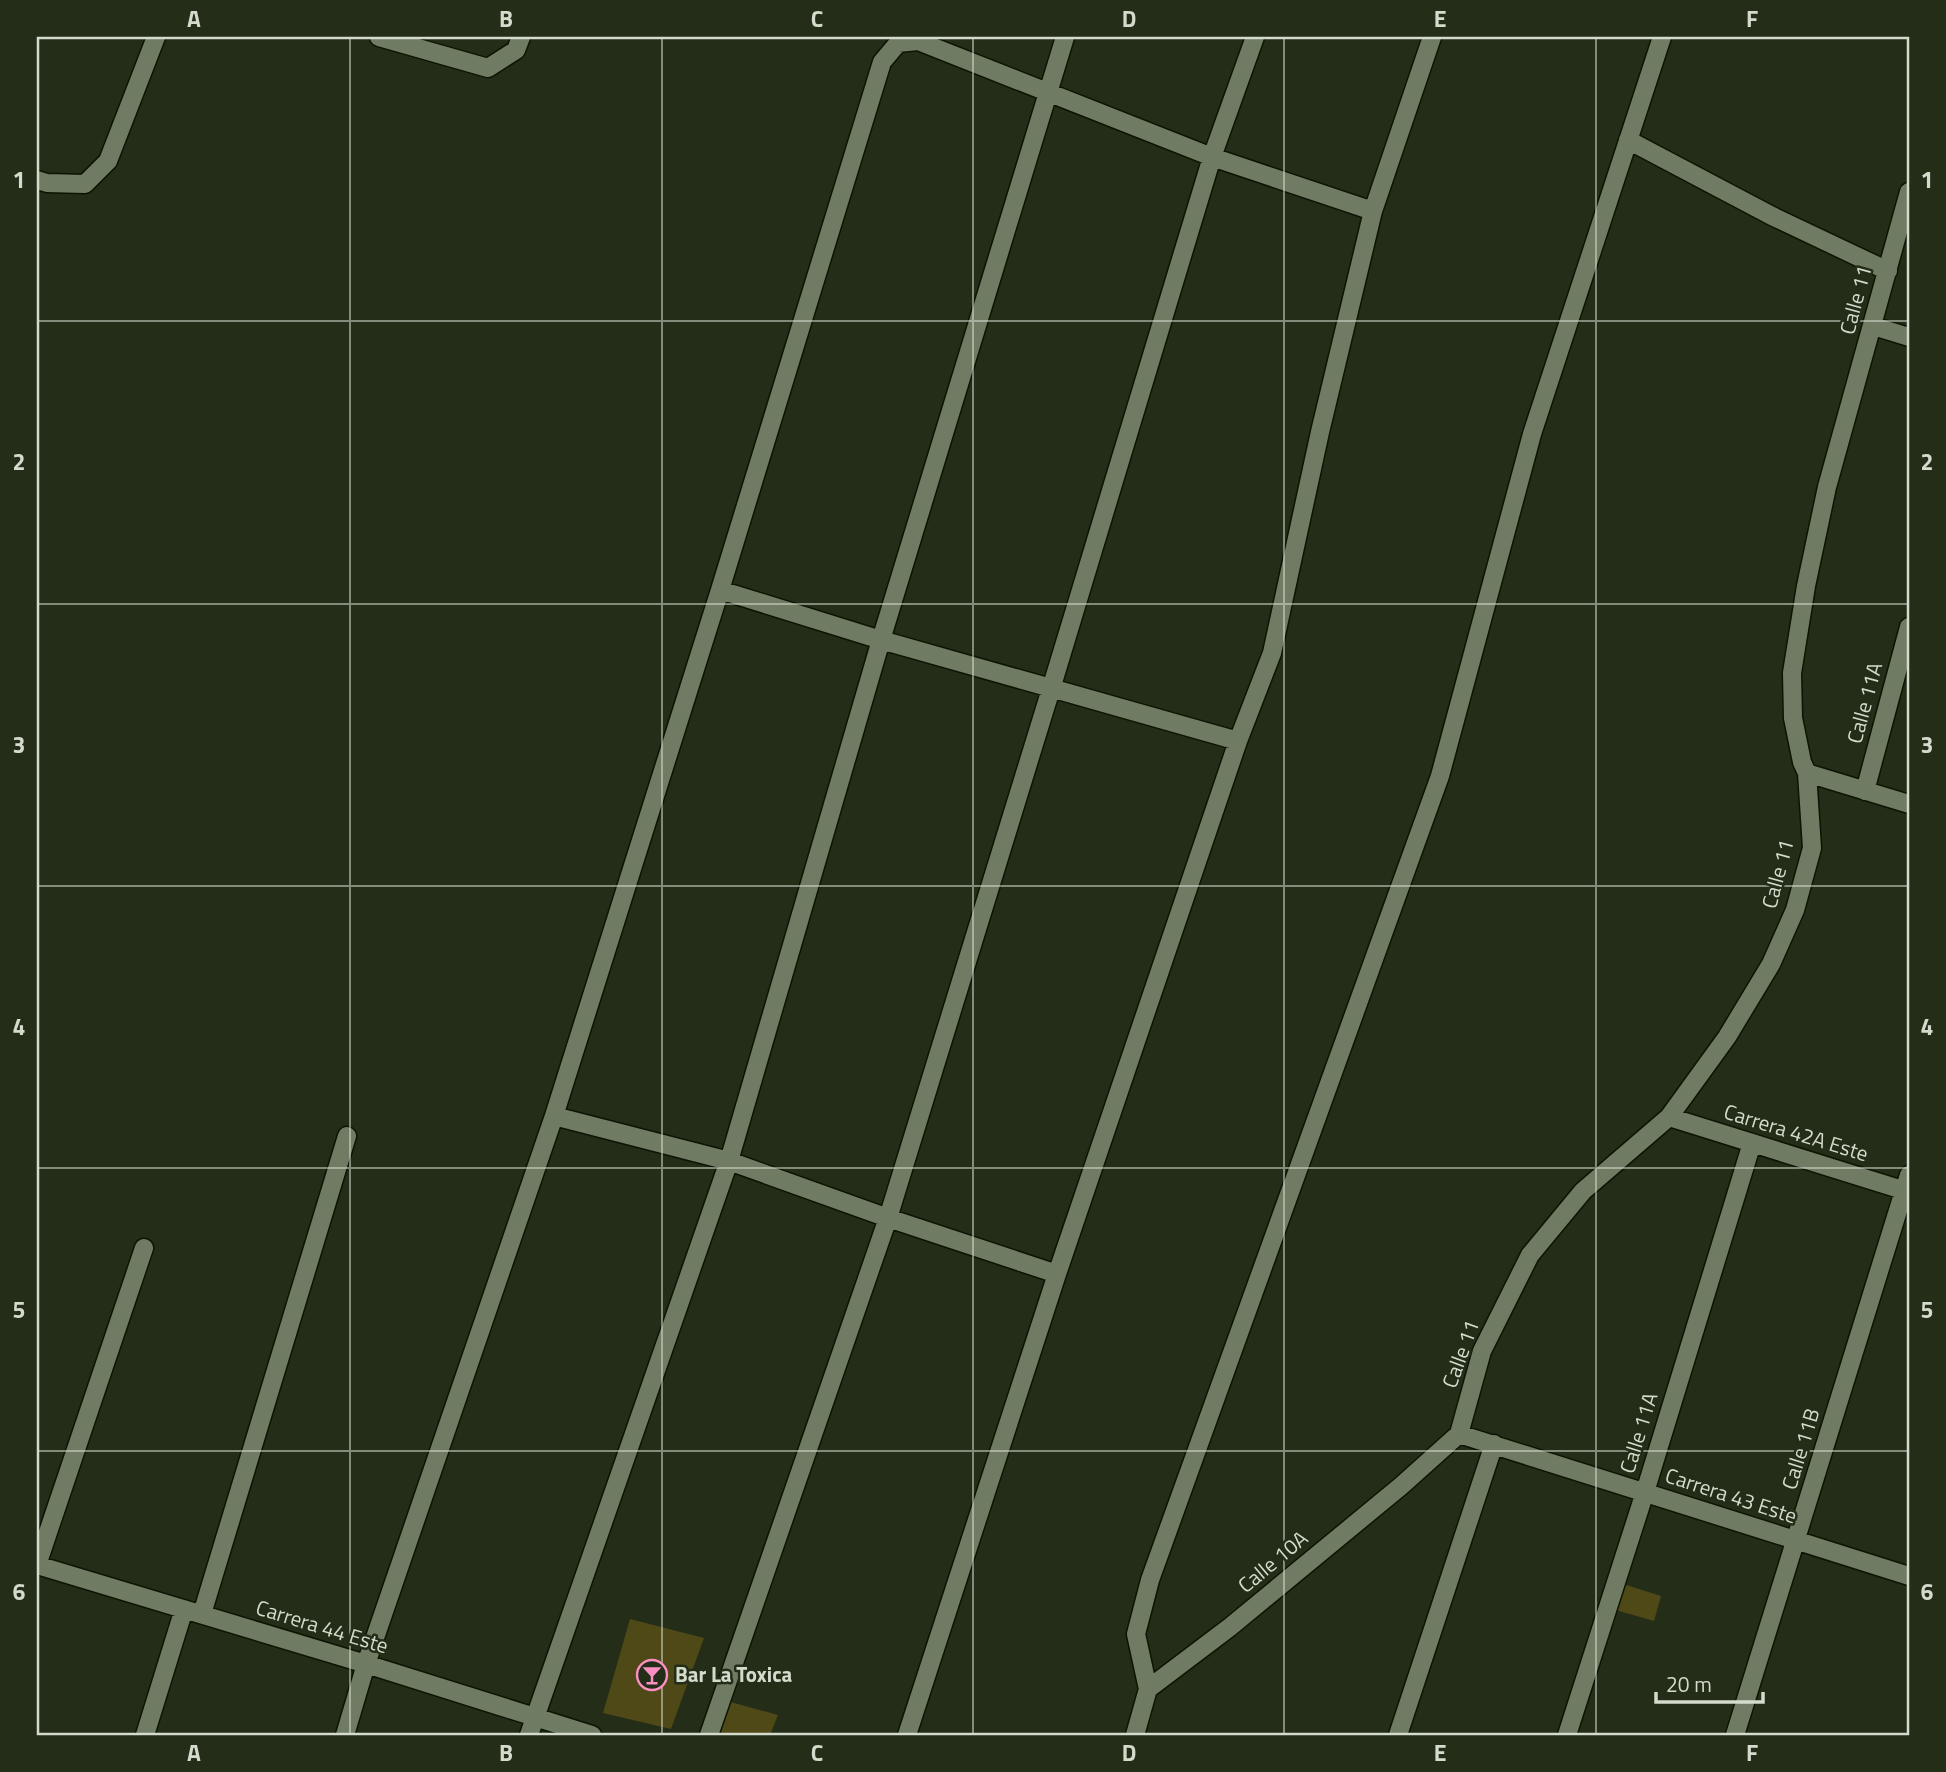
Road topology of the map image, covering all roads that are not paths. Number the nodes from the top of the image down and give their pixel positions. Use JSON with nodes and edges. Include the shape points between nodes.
{"nodes":[{"id":1,"x":156,"y":37,"type":"edge"},
{"id":2,"x":379,"y":37,"type":"edge"},
{"id":3,"x":521,"y":37,"type":"edge"},
{"id":4,"x":1065,"y":37,"type":"edge"},
{"id":5,"x":1255,"y":37,"type":"edge"},
{"id":6,"x":1432,"y":37,"type":"edge"},
{"id":7,"x":1662,"y":37,"type":"edge"},
{"id":8,"x":1050,"y":92,"type":"junction"},
{"id":9,"x":1628,"y":140,"type":"junction"},
{"id":10,"x":1212,"y":157,"type":"junction"},
{"id":11,"x":37,"y":180,"type":"edge"},
{"id":12,"x":1909,"y":192,"type":"edge"},
{"id":13,"x":1373,"y":211,"type":"junction"},
{"id":14,"x":1888,"y":271,"type":"junction"},
{"id":15,"x":1873,"y":326,"type":"junction"},
{"id":16,"x":1909,"y":337,"type":"edge"},
{"id":17,"x":720,"y":590,"type":"junction"},
{"id":18,"x":1909,"y":627,"type":"edge"},
{"id":19,"x":881,"y":640,"type":"junction"},
{"id":20,"x":1051,"y":689,"type":"junction"},
{"id":21,"x":1238,"y":741,"type":"junction"},
{"id":22,"x":1807,"y":773,"type":"junction"},
{"id":23,"x":1865,"y":791,"type":"junction"},
{"id":24,"x":1909,"y":804,"type":"edge"},
{"id":25,"x":554,"y":1116,"type":"junction"},
{"id":26,"x":1669,"y":1117,"type":"junction"},
{"id":27,"x":347,"y":1136,"type":"dead end"},
{"id":28,"x":1752,"y":1143,"type":"junction"},
{"id":29,"x":729,"y":1161,"type":"junction"},
{"id":30,"x":1908,"y":1186,"type":"edge"},
{"id":31,"x":888,"y":1218,"type":"junction"},
{"id":32,"x":144,"y":1248,"type":"dead end"},
{"id":33,"x":1057,"y":1274,"type":"junction"},
{"id":34,"x":1459,"y":1434,"type":"junction"},
{"id":35,"x":1494,"y":1444,"type":"junction"},
{"id":36,"x":1645,"y":1492,"type":"junction"},
{"id":37,"x":1797,"y":1542,"type":"junction"},
{"id":38,"x":37,"y":1565,"type":"edge"},
{"id":39,"x":1909,"y":1576,"type":"edge"},
{"id":40,"x":184,"y":1609,"type":"junction"},
{"id":41,"x":202,"y":1615,"type":"junction"},
{"id":42,"x":366,"y":1664,"type":"junction"},
{"id":43,"x":1148,"y":1689,"type":"junction"},
{"id":44,"x":531,"y":1727,"type":"edge"},
{"id":45,"x":145,"y":1735,"type":"edge"},
{"id":46,"x":345,"y":1735,"type":"edge"},
{"id":47,"x":592,"y":1735,"type":"edge"},
{"id":48,"x":709,"y":1735,"type":"edge"},
{"id":49,"x":907,"y":1735,"type":"edge"},
{"id":50,"x":1135,"y":1735,"type":"edge"},
{"id":51,"x":1398,"y":1735,"type":"edge"},
{"id":52,"x":1567,"y":1735,"type":"edge"},
{"id":53,"x":1735,"y":1735,"type":"edge"}],
"edges":[{"from":1,"to":11,"type":"street","via":[[108,161],[85,184]]},
{"from":2,"to":3,"type":"street","via":[[488,68],[516,50]]},
{"from":4,"to":8,"type":"street"},
{"from":5,"to":10,"type":"street"},
{"from":6,"to":13,"type":"street"},
{"from":7,"to":9,"type":"street"},
{"from":8,"to":10,"type":"street"},
{"from":8,"to":17,"type":"street","via":[[918,41],[898,43],[881,62]]},
{"from":8,"to":19,"type":"street"},
{"from":9,"to":14,"type":"street"},
{"from":9,"to":43,"type":"street","via":[[1532,434],[1440,776],[1150,1580],[1136,1634]]},
{"from":10,"to":13,"type":"street"},
{"from":10,"to":20,"type":"street"},
{"from":12,"to":14,"type":"street","name":"Calle 11"},
{"from":13,"to":21,"type":"street","via":[[1272,653]]},
{"from":14,"to":15,"type":"street","name":"Calle 11"},
{"from":15,"to":16,"type":"street"},
{"from":15,"to":22,"type":"street","name":"Calle 11","via":[[1827,487],[1792,673],[1793,718]]},
{"from":17,"to":19,"type":"street"},
{"from":17,"to":25,"type":"street"},
{"from":18,"to":23,"type":"street","name":"Calle 11A"},
{"from":19,"to":20,"type":"street"},
{"from":19,"to":29,"type":"street"},
{"from":20,"to":21,"type":"street"},
{"from":20,"to":31,"type":"street"},
{"from":21,"to":33,"type":"street"},
{"from":22,"to":23,"type":"street"},
{"from":22,"to":26,"type":"street","name":"Calle 11","via":[[1812,848],[1795,910],[1771,964],[1727,1038]]},
{"from":23,"to":24,"type":"street"},
{"from":25,"to":29,"type":"street"},
{"from":25,"to":42,"type":"street"},
{"from":26,"to":28,"type":"street","name":"Carrera 42A Este"},
{"from":26,"to":34,"type":"street","name":"Calle 11","via":[[1583,1191],[1530,1255],[1482,1351]]},
{"from":27,"to":41,"type":"street"},
{"from":28,"to":30,"type":"street","name":"Carrera 42A Este"},
{"from":28,"to":36,"type":"street","name":"Calle 11A"},
{"from":29,"to":31,"type":"street"},
{"from":29,"to":44,"type":"street"},
{"from":30,"to":37,"type":"street","name":"Calle 11B"},
{"from":31,"to":33,"type":"street"},
{"from":31,"to":48,"type":"street"},
{"from":32,"to":38,"type":"street"},
{"from":33,"to":49,"type":"street"},
{"from":34,"to":35,"type":"street","name":"Carrera 43 Este"},
{"from":34,"to":43,"type":"street","name":"Calle 10A","via":[[1252,1609]]},
{"from":35,"to":36,"type":"street","name":"Carrera 43 Este"},
{"from":35,"to":51,"type":"street"},
{"from":36,"to":37,"type":"street","name":"Carrera 43 Este"},
{"from":36,"to":52,"type":"street","name":"Calle 11A"},
{"from":37,"to":39,"type":"street","name":"Carrera 43 Este"},
{"from":37,"to":53,"type":"street","name":"Calle 11B"},
{"from":38,"to":40,"type":"street","name":"Carrera 44 Este"},
{"from":40,"to":41,"type":"street","name":"Carrera 44 Este"},
{"from":40,"to":45,"type":"street"},
{"from":41,"to":42,"type":"street","name":"Carrera 44 Este"},
{"from":42,"to":44,"type":"street","name":"Carrera 44 Este"},
{"from":42,"to":46,"type":"street"},
{"from":43,"to":50,"type":"street"},
{"from":44,"to":47,"type":"street","name":"Carrera 44 Este"}]}
